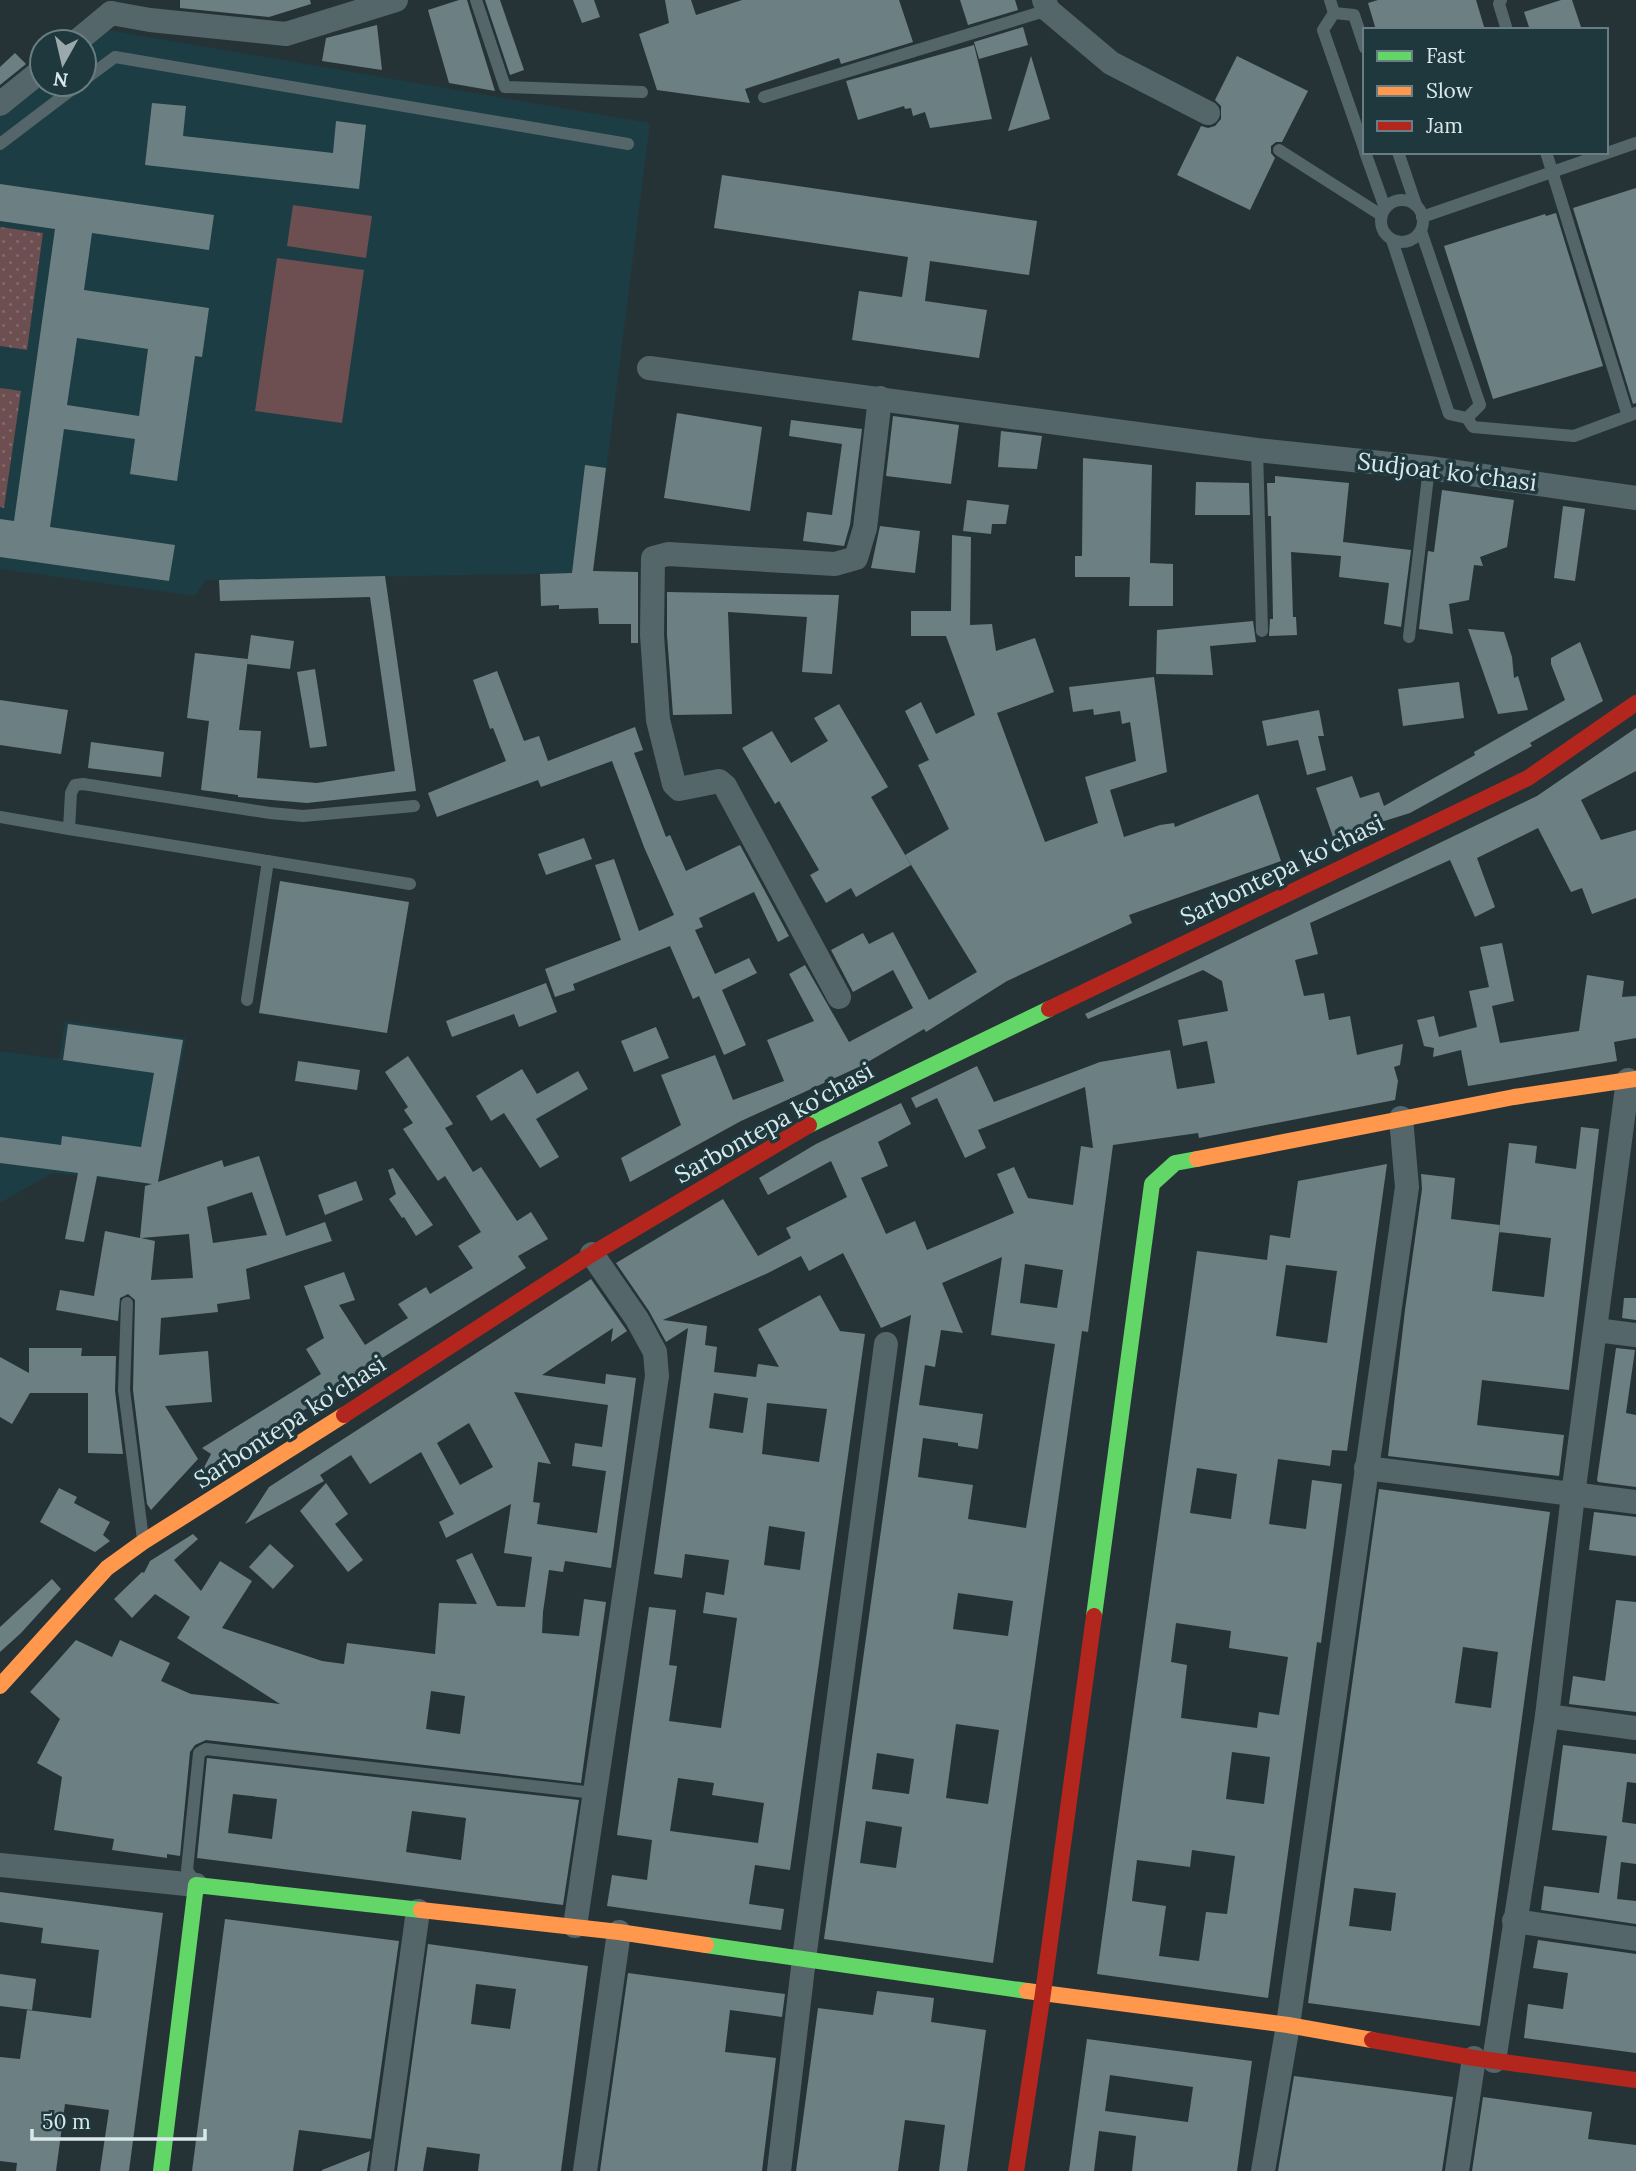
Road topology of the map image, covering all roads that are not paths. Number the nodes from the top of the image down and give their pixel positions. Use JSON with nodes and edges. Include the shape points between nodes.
{"nodes":[{"id":1,"x":396,"y":0,"type":"edge"},
{"id":2,"x":476,"y":0,"type":"edge"},
{"id":3,"x":1501,"y":0,"type":"edge"},
{"id":4,"x":1046,"y":5,"type":"edge"},
{"id":5,"x":1332,"y":6,"type":"edge"},
{"id":6,"x":108,"y":7,"type":"edge"},
{"id":7,"x":89,"y":28,"type":"edge"},
{"id":8,"x":1506,"y":28,"type":"edge"},
{"id":9,"x":1363,"y":42,"type":"edge"},
{"id":10,"x":98,"y":70,"type":"edge"},
{"id":11,"x":28,"y":81,"type":"edge"},
{"id":12,"x":642,"y":92,"type":"dead end"},
{"id":13,"x":764,"y":97,"type":"dead end"},
{"id":14,"x":61,"y":98,"type":"edge"},
{"id":15,"x":0,"y":104,"type":"edge"},
{"id":16,"x":1208,"y":113,"type":"dead end"},
{"id":17,"x":1636,"y":143,"type":"edge"},
{"id":18,"x":0,"y":144,"type":"edge"},
{"id":19,"x":628,"y":144,"type":"dead end"},
{"id":20,"x":1363,"y":146,"type":"edge"},
{"id":21,"x":1279,"y":150,"type":"dead end"},
{"id":22,"x":1608,"y":152,"type":"edge"},
{"id":23,"x":1366,"y":154,"type":"edge"},
{"id":24,"x":1399,"y":154,"type":"edge"},
{"id":25,"x":1547,"y":154,"type":"edge"},
{"id":26,"x":1603,"y":154,"type":"edge"},
{"id":27,"x":1552,"y":171,"type":"junction"},
{"id":28,"x":1416,"y":205,"type":"junction"},
{"id":29,"x":1383,"y":212,"type":"junction"},
{"id":30,"x":1422,"y":224,"type":"junction"},
{"id":31,"x":1392,"y":240,"type":"junction"},
{"id":32,"x":649,"y":368,"type":"dead end"},
{"id":33,"x":880,"y":398,"type":"junction"},
{"id":34,"x":1632,"y":414,"type":"edge"},
{"id":35,"x":1467,"y":418,"type":"junction"},
{"id":36,"x":1257,"y":450,"type":"junction"},
{"id":37,"x":1429,"y":468,"type":"junction"},
{"id":38,"x":1636,"y":498,"type":"edge"},
{"id":39,"x":1262,"y":631,"type":"dead end"},
{"id":40,"x":1409,"y":637,"type":"dead end"},
{"id":41,"x":1636,"y":704,"type":"edge"},
{"id":42,"x":414,"y":806,"type":"dead end"},
{"id":43,"x":0,"y":817,"type":"edge"},
{"id":44,"x":69,"y":829,"type":"junction"},
{"id":45,"x":268,"y":861,"type":"junction"},
{"id":46,"x":410,"y":884,"type":"dead end"},
{"id":47,"x":839,"y":997,"type":"dead end"},
{"id":48,"x":247,"y":1000,"type":"dead end"},
{"id":49,"x":1632,"y":1080,"type":"edge"},
{"id":50,"x":1401,"y":1118,"type":"junction"},
{"id":51,"x":592,"y":1254,"type":"junction"},
{"id":52,"x":127,"y":1303,"type":"dead end"},
{"id":53,"x":1596,"y":1330,"type":"junction"},
{"id":54,"x":1636,"y":1335,"type":"edge"},
{"id":55,"x":886,"y":1344,"type":"dead end"},
{"id":56,"x":1366,"y":1468,"type":"junction"},
{"id":57,"x":1573,"y":1495,"type":"junction"},
{"id":58,"x":1636,"y":1502,"type":"edge"},
{"id":59,"x":143,"y":1542,"type":"junction"},
{"id":60,"x":0,"y":1686,"type":"edge"},
{"id":61,"x":1547,"y":1716,"type":"junction"},
{"id":62,"x":1636,"y":1728,"type":"edge"},
{"id":63,"x":594,"y":1793,"type":"junction"},
{"id":64,"x":0,"y":1865,"type":"edge"},
{"id":65,"x":196,"y":1885,"type":"junction"},
{"id":66,"x":418,"y":1911,"type":"junction"},
{"id":67,"x":1514,"y":1921,"type":"junction"},
{"id":68,"x":575,"y":1926,"type":"junction"},
{"id":69,"x":619,"y":1932,"type":"junction"},
{"id":70,"x":1636,"y":1939,"type":"edge"},
{"id":71,"x":804,"y":1959,"type":"junction"},
{"id":72,"x":1043,"y":1993,"type":"junction"},
{"id":73,"x":1288,"y":2025,"type":"junction"},
{"id":74,"x":1484,"y":2059,"type":"junction"},
{"id":75,"x":1636,"y":2080,"type":"edge"},
{"id":76,"x":161,"y":2171,"type":"edge"},
{"id":77,"x":382,"y":2171,"type":"edge"},
{"id":78,"x":585,"y":2171,"type":"edge"},
{"id":79,"x":779,"y":2171,"type":"edge"},
{"id":80,"x":1016,"y":2171,"type":"edge"},
{"id":81,"x":1263,"y":2171,"type":"edge"},
{"id":82,"x":1457,"y":2171,"type":"edge"}],
"edges":[{"from":1,"to":6,"type":"street","via":[[286,34],[150,20]]},
{"from":2,"to":12,"type":"lane","via":[[505,87]]},
{"from":3,"to":8,"type":"lane"},
{"from":4,"to":13,"type":"lane"},
{"from":4,"to":16,"type":"street","via":[[1111,63]]},
{"from":5,"to":9,"type":"lane","via":[[1354,15]]},
{"from":5,"to":20,"type":"lane","via":[[1323,30]]},
{"from":6,"to":7,"type":"street"},
{"from":10,"to":19,"type":"lane","via":[[115,57]]},
{"from":11,"to":15,"type":"street"},
{"from":14,"to":18,"type":"lane"},
{"from":17,"to":22,"type":"lane"},
{"from":21,"to":29,"type":"lane"},
{"from":23,"to":29,"type":"lane"},
{"from":24,"to":28,"type":"lane"},
{"from":25,"to":27,"type":"lane"},
{"from":26,"to":27,"type":"lane"},
{"from":27,"to":30,"type":"lane"},
{"from":27,"to":34,"type":"lane"},
{"from":28,"to":29,"type":"lane","via":[[1396,201]]},
{"from":28,"to":30,"type":"lane"},
{"from":29,"to":31,"type":"lane","via":[[1382,228]]},
{"from":30,"to":31,"type":"lane","via":[[1416,236],[1404,242]]},
{"from":30,"to":35,"type":"lane","via":[[1480,405]]},
{"from":31,"to":35,"type":"lane","via":[[1449,414]]},
{"from":32,"to":33,"type":"street","name":"Sudjoat koʻchasi"},
{"from":33,"to":36,"type":"street","name":"Sudjoat koʻchasi"},
{"from":33,"to":47,"type":"street","via":[[856,558],[835,565],[668,554],[653,558],[658,720],[674,784],[679,789],[719,781],[725,786]]},
{"from":34,"to":35,"type":"lane","via":[[1574,436],[1473,427]]},
{"from":36,"to":37,"type":"street","name":"Sudjoat koʻchasi"},
{"from":36,"to":39,"type":"lane"},
{"from":37,"to":38,"type":"street","name":"Sudjoat koʻchasi"},
{"from":37,"to":40,"type":"lane"},
{"from":41,"to":51,"type":"street","name":"Sarbontepa ko'chasi","via":[[1528,778],[806,1126]]},
{"from":42,"to":44,"type":"lane","via":[[303,816],[83,784],[75,785],[71,793]]},
{"from":43,"to":44,"type":"lane"},
{"from":44,"to":45,"type":"lane"},
{"from":45,"to":46,"type":"lane"},
{"from":45,"to":48,"type":"lane"},
{"from":49,"to":50,"type":"street"},
{"from":49,"to":53,"type":"street"},
{"from":50,"to":56,"type":"street","via":[[1407,1187]]},
{"from":50,"to":72,"type":"street","via":[[1175,1163],[1152,1184]]},
{"from":51,"to":59,"type":"street","name":"Sarbontepa ko'chasi"},
{"from":51,"to":63,"type":"street","via":[[637,1320],[654,1352],[657,1376]]},
{"from":52,"to":59,"type":"lane","via":[[124,1390]]},
{"from":53,"to":54,"type":"street"},
{"from":53,"to":57,"type":"street"},
{"from":55,"to":71,"type":"street"},
{"from":56,"to":57,"type":"street"},
{"from":56,"to":73,"type":"street"},
{"from":57,"to":58,"type":"street"},
{"from":57,"to":61,"type":"street"},
{"from":59,"to":60,"type":"street","name":"Sarbontepa ko'chasi","via":[[107,1568]]},
{"from":61,"to":62,"type":"street"},
{"from":61,"to":67,"type":"street"},
{"from":63,"to":65,"type":"lane","via":[[206,1749],[199,1753],[187,1870]]},
{"from":63,"to":68,"type":"street"},
{"from":64,"to":65,"type":"street"},
{"from":65,"to":66,"type":"street"},
{"from":65,"to":76,"type":"street"},
{"from":66,"to":68,"type":"street"},
{"from":66,"to":77,"type":"street"},
{"from":67,"to":70,"type":"street"},
{"from":67,"to":74,"type":"street"},
{"from":68,"to":69,"type":"street"},
{"from":69,"to":71,"type":"street"},
{"from":69,"to":78,"type":"street"},
{"from":71,"to":72,"type":"street"},
{"from":71,"to":79,"type":"street"},
{"from":72,"to":73,"type":"street"},
{"from":72,"to":80,"type":"street"},
{"from":73,"to":74,"type":"street"},
{"from":73,"to":81,"type":"street"},
{"from":74,"to":75,"type":"street"},
{"from":74,"to":82,"type":"street"}]}
